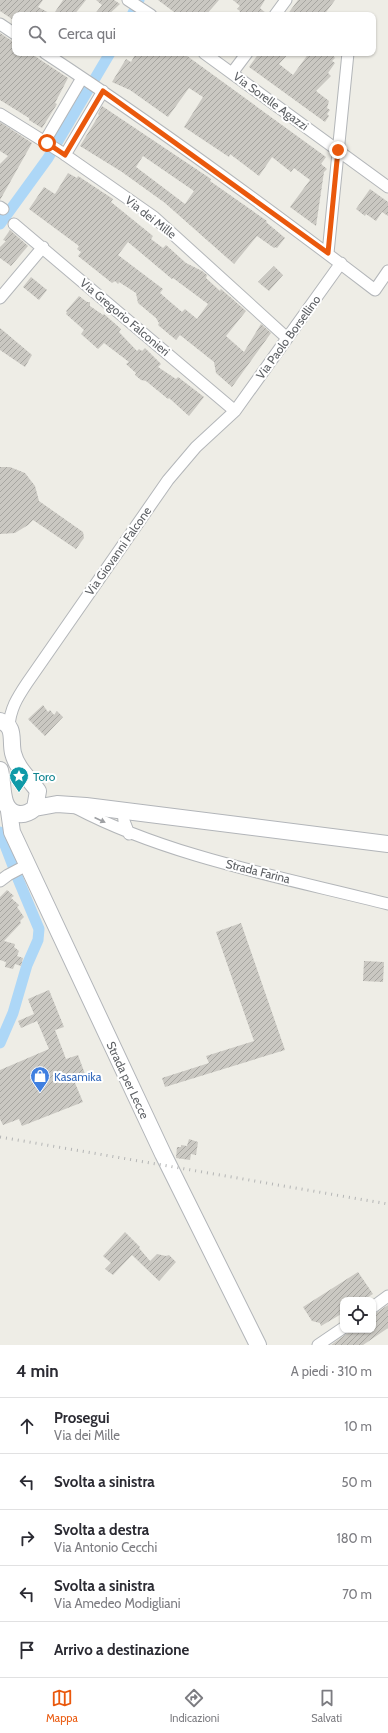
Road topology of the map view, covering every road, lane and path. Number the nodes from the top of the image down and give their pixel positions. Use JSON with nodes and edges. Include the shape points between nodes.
{"nodes":[{"id":1,"x":286,"y":0,"type":"edge"},
{"id":2,"x":129,"y":1,"type":"edge"},
{"id":3,"x":147,"y":12,"type":"edge"},
{"id":4,"x":277,"y":12,"type":"edge"},
{"id":5,"x":0,"y":24,"type":"edge"},
{"id":6,"x":12,"y":32,"type":"edge"},
{"id":7,"x":50,"y":56,"type":"edge"},
{"id":8,"x":208,"y":56,"type":"edge"},
{"id":9,"x":245,"y":56,"type":"edge"},
{"id":10,"x":348,"y":56,"type":"edge"},
{"id":11,"x":232,"y":74,"type":"junction"},
{"id":12,"x":84,"y":78,"type":"junction"},
{"id":13,"x":101,"y":90,"type":"junction"},
{"id":14,"x":0,"y":114,"type":"edge"},
{"id":15,"x":46,"y":142,"type":"junction"},
{"id":16,"x":338,"y":150,"type":"junction"},
{"id":17,"x":63,"y":153,"type":"junction"},
{"id":18,"x":388,"y":187,"type":"edge"},
{"id":19,"x":14,"y":224,"type":"dead end"},
{"id":20,"x":43,"y":247,"type":"junction"},
{"id":21,"x":328,"y":253,"type":"junction"},
{"id":22,"x":340,"y":263,"type":"junction"},
{"id":23,"x":388,"y":271,"type":"edge"},
{"id":24,"x":0,"y":298,"type":"edge"},
{"id":25,"x":287,"y":338,"type":"junction"},
{"id":26,"x":235,"y":411,"type":"junction"},
{"id":27,"x":3,"y":721,"type":"edge"},
{"id":28,"x":0,"y":770,"type":"edge"},
{"id":29,"x":38,"y":792,"type":"junction"},
{"id":30,"x":79,"y":806,"type":"junction"},
{"id":31,"x":9,"y":811,"type":"junction"},
{"id":32,"x":32,"y":811,"type":"junction"},
{"id":33,"x":123,"y":811,"type":"junction"},
{"id":34,"x":129,"y":834,"type":"junction"},
{"id":35,"x":388,"y":844,"type":"edge"},
{"id":36,"x":20,"y":848,"type":"junction"},
{"id":37,"x":24,"y":867,"type":"junction"},
{"id":38,"x":4,"y":878,"type":"edge"},
{"id":39,"x":388,"y":904,"type":"edge"},
{"id":40,"x":388,"y":1296,"type":"edge"},
{"id":41,"x":376,"y":1305,"type":"edge"},
{"id":42,"x":340,"y":1330,"type":"edge"},
{"id":43,"x":253,"y":1343,"type":"edge"},
{"id":44,"x":318,"y":1345,"type":"edge"}],
"edges":[{"from":1,"to":4,"type":"street"},
{"from":2,"to":3,"type":"street"},
{"from":5,"to":6,"type":"street"},
{"from":7,"to":12,"type":"street"},
{"from":8,"to":11,"type":"street","name":"Via Sorelle Agazzi"},
{"from":9,"to":11,"type":"street"},
{"from":10,"to":16,"type":"street"},
{"from":11,"to":16,"type":"street","name":"Via Sorelle Agazzi"},
{"from":12,"to":13,"type":"street"},
{"from":12,"to":15,"type":"street"},
{"from":13,"to":17,"type":"street"},
{"from":13,"to":21,"type":"street"},
{"from":14,"to":15,"type":"street","name":"Via dei Mille"},
{"from":15,"to":17,"type":"street","name":"Via dei Mille"},
{"from":16,"to":18,"type":"street","name":"Via Sorelle Agazzi"},
{"from":16,"to":21,"type":"street"},
{"from":17,"to":25,"type":"street","name":"Via dei Mille","via":[[154,217]]},
{"from":19,"to":20,"type":"street","name":"Via Gregorio Falconieri"},
{"from":20,"to":24,"type":"street"},
{"from":20,"to":26,"type":"street","name":"Via Gregorio Falconieri"},
{"from":21,"to":22,"type":"street"},
{"from":22,"to":23,"type":"street","via":[[375,290]]},
{"from":22,"to":25,"type":"street","name":"Via Paolo Borsellino"},
{"from":25,"to":26,"type":"street","name":"Via Paolo Borsellino"},
{"from":26,"to":27,"type":"street","name":"Via Giovanni Falcone","via":[[196,447],[168,480],[14,703],[10,715]]},
{"from":27,"to":29,"type":"main road","via":[[12,733],[13,752],[18,767]]},
{"from":28,"to":31,"type":"main road","name":"Strada per Lecce","via":[[4,804]]},
{"from":29,"to":30,"type":"main road"},
{"from":29,"to":32,"type":"main road"},
{"from":30,"to":32,"type":"main road","via":[[57,804]]},
{"from":30,"to":33,"type":"main road"},
{"from":30,"to":34,"type":"street","name":"Strada Farina","one_way":true},
{"from":31,"to":32,"type":"main road","via":[[19,814]]},
{"from":31,"to":36,"type":"main road","name":"Strada per Lecce","via":[[12,832]]},
{"from":32,"to":36,"type":"main road","via":[[20,830]]},
{"from":33,"to":34,"type":"street"},
{"from":33,"to":35,"type":"main road"},
{"from":34,"to":39,"type":"street","name":"Strada Farina","via":[[226,863]]},
{"from":36,"to":37,"type":"main road","name":"Strada per Lecce"},
{"from":37,"to":38,"type":"street"},
{"from":37,"to":43,"type":"main road","name":"Strada per Lecce"},
{"from":40,"to":41,"type":"street"},
{"from":42,"to":44,"type":"street"}]}
